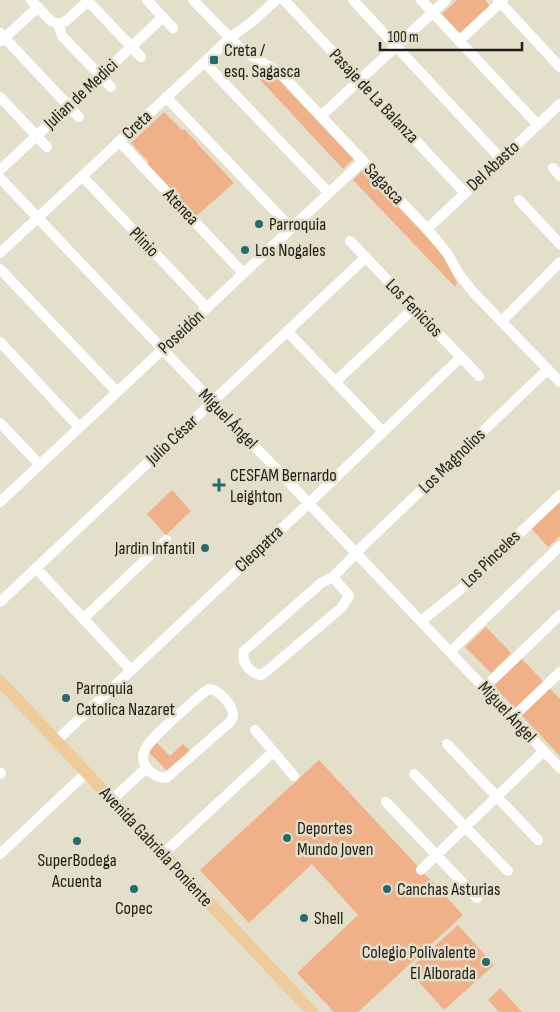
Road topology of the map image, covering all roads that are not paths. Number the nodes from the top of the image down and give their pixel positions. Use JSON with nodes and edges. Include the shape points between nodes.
{"nodes":[{"id":1,"x":88,"y":0,"type":"edge"},
{"id":2,"x":146,"y":0,"type":"edge"},
{"id":3,"x":194,"y":0,"type":"edge"},
{"id":4,"x":276,"y":0,"type":"edge"},
{"id":5,"x":284,"y":0,"type":"edge"},
{"id":6,"x":353,"y":0,"type":"edge"},
{"id":7,"x":421,"y":0,"type":"edge"},
{"id":8,"x":446,"y":0,"type":"edge"},
{"id":9,"x":500,"y":1,"type":"edge"},
{"id":10,"x":35,"y":3,"type":"edge"},
{"id":11,"x":433,"y":12,"type":"junction"},
{"id":12,"x":162,"y":17,"type":"junction"},
{"id":13,"x":58,"y":24,"type":"junction"},
{"id":14,"x":173,"y":28,"type":"dead end"},
{"id":15,"x":2,"y":37,"type":"edge"},
{"id":16,"x":230,"y":38,"type":"junction"},
{"id":17,"x":459,"y":41,"type":"junction"},
{"id":18,"x":396,"y":46,"type":"junction"},
{"id":19,"x":131,"y":47,"type":"junction"},
{"id":20,"x":141,"y":57,"type":"dead end"},
{"id":21,"x":204,"y":62,"type":"junction"},
{"id":22,"x":560,"y":67,"type":"edge"},
{"id":23,"x":100,"y":76,"type":"junction"},
{"id":24,"x":359,"y":80,"type":"junction"},
{"id":25,"x":110,"y":87,"type":"dead end"},
{"id":26,"x":0,"y":97,"type":"edge"},
{"id":27,"x":166,"y":97,"type":"junction"},
{"id":28,"x":560,"y":104,"type":"edge"},
{"id":29,"x":69,"y":106,"type":"junction"},
{"id":30,"x":321,"y":116,"type":"junction"},
{"id":31,"x":79,"y":117,"type":"dead end"},
{"id":32,"x":538,"y":124,"type":"junction"},
{"id":33,"x":36,"y":136,"type":"junction"},
{"id":34,"x":120,"y":141,"type":"junction"},
{"id":35,"x":47,"y":147,"type":"dead end"},
{"id":36,"x":501,"y":159,"type":"junction"},
{"id":37,"x":363,"y":161,"type":"junction"},
{"id":38,"x":0,"y":170,"type":"edge"},
{"id":39,"x":82,"y":176,"type":"junction"},
{"id":40,"x":0,"y":178,"type":"edge"},
{"id":41,"x":329,"y":193,"type":"junction"},
{"id":42,"x":464,"y":193,"type":"junction"},
{"id":43,"x":519,"y":200,"type":"dead end"},
{"id":44,"x":38,"y":218,"type":"junction"},
{"id":45,"x":291,"y":228,"type":"junction"},
{"id":46,"x":426,"y":228,"type":"junction"},
{"id":47,"x":350,"y":241,"type":"dead end"},
{"id":48,"x":560,"y":244,"type":"edge"},
{"id":49,"x":0,"y":253,"type":"edge"},
{"id":50,"x":366,"y":257,"type":"junction"},
{"id":51,"x":560,"y":262,"type":"edge"},
{"id":52,"x":0,"y":269,"type":"edge"},
{"id":53,"x":244,"y":273,"type":"junction"},
{"id":54,"x":207,"y":308,"type":"junction"},
{"id":55,"x":414,"y":308,"type":"junction"},
{"id":56,"x":502,"y":322,"type":"junction"},
{"id":57,"x":287,"y":331,"type":"junction"},
{"id":58,"x":0,"y":342,"type":"edge"},
{"id":59,"x":162,"y":350,"type":"junction"},
{"id":60,"x":461,"y":357,"type":"junction"},
{"id":61,"x":556,"y":375,"type":"edge"},
{"id":62,"x":479,"y":376,"type":"dead end"},
{"id":63,"x":335,"y":382,"type":"junction"},
{"id":64,"x":116,"y":392,"type":"junction"},
{"id":65,"x":212,"y":402,"type":"junction"},
{"id":66,"x":0,"y":423,"type":"edge"},
{"id":67,"x":80,"y":427,"type":"junction"},
{"id":68,"x":383,"y":432,"type":"junction"},
{"id":69,"x":40,"y":465,"type":"junction"},
{"id":70,"x":560,"y":495,"type":"edge"},
{"id":71,"x":0,"y":502,"type":"edge"},
{"id":72,"x":309,"y":503,"type":"junction"},
{"id":73,"x":166,"y":540,"type":"dead end"},
{"id":74,"x":560,"y":546,"type":"edge"},
{"id":75,"x":357,"y":554,"type":"junction"},
{"id":76,"x":36,"y":568,"type":"junction"},
{"id":77,"x":333,"y":577,"type":"junction"},
{"id":78,"x":0,"y":602,"type":"edge"},
{"id":79,"x":560,"y":615,"type":"edge"},
{"id":80,"x":83,"y":618,"type":"junction"},
{"id":81,"x":421,"y":621,"type":"junction"},
{"id":82,"x":450,"y":652,"type":"junction"},
{"id":83,"x":131,"y":670,"type":"junction"},
{"id":84,"x":560,"y":672,"type":"edge"},
{"id":85,"x":0,"y":681,"type":"edge"},
{"id":86,"x":484,"y":688,"type":"junction"},
{"id":87,"x":512,"y":718,"type":"junction"},
{"id":88,"x":255,"y":730,"type":"dead end"},
{"id":89,"x":56,"y":740,"type":"junction"},
{"id":90,"x":447,"y":744,"type":"dead end"},
{"id":91,"x":544,"y":751,"type":"junction"},
{"id":92,"x":273,"y":752,"type":"junction"},
{"id":93,"x":558,"y":763,"type":"edge"},
{"id":94,"x":146,"y":768,"type":"junction"},
{"id":95,"x":86,"y":773,"type":"junction"},
{"id":96,"x":414,"y":774,"type":"dead end"},
{"id":97,"x":294,"y":776,"type":"dead end"},
{"id":98,"x":497,"y":796,"type":"junction"},
{"id":99,"x":112,"y":800,"type":"junction"},
{"id":100,"x":386,"y":802,"type":"dead end"},
{"id":101,"x":466,"y":827,"type":"junction"},
{"id":102,"x":538,"y":840,"type":"dead end"},
{"id":103,"x":0,"y":854,"type":"edge"},
{"id":104,"x":163,"y":854,"type":"junction"},
{"id":105,"x":436,"y":855,"type":"junction"},
{"id":106,"x":421,"y":870,"type":"dead end"},
{"id":107,"x":508,"y":871,"type":"dead end"},
{"id":108,"x":477,"y":898,"type":"dead end"},
{"id":109,"x":312,"y":1012,"type":"edge"}],
"edges":[{"from":1,"to":13,"type":"street","via":[[66,21]]},
{"from":1,"to":19,"type":"street"},
{"from":2,"to":12,"type":"street"},
{"from":3,"to":16,"type":"street","name":"Sagasca"},
{"from":4,"to":16,"type":"street","name":"Creta"},
{"from":5,"to":24,"type":"street","name":"Pasaje de La Balanza"},
{"from":6,"to":18,"type":"street"},
{"from":7,"to":11,"type":"street"},
{"from":8,"to":11,"type":"street"},
{"from":9,"to":17,"type":"street"},
{"from":9,"to":22,"type":"street"},
{"from":10,"to":13,"type":"street","via":[[51,21]]},
{"from":10,"to":15,"type":"street"},
{"from":11,"to":17,"type":"street"},
{"from":11,"to":18,"type":"street"},
{"from":12,"to":14,"type":"street"},
{"from":12,"to":19,"type":"street","name":"Julian de Medici"},
{"from":13,"to":23,"type":"street","via":[[62,36]]},
{"from":15,"to":29,"type":"street"},
{"from":16,"to":21,"type":"street","name":"Creta"},
{"from":16,"to":30,"type":"street","name":"Sagasca","via":[[248,54],[277,71]]},
{"from":17,"to":32,"type":"street"},
{"from":18,"to":24,"type":"street"},
{"from":18,"to":36,"type":"street"},
{"from":19,"to":20,"type":"street"},
{"from":19,"to":23,"type":"street","name":"Julian de Medici"},
{"from":21,"to":27,"type":"street","name":"Creta"},
{"from":21,"to":41,"type":"street"},
{"from":23,"to":25,"type":"street"},
{"from":23,"to":29,"type":"street","name":"Julian de Medici"},
{"from":24,"to":30,"type":"street"},
{"from":24,"to":42,"type":"street","name":"Pasaje de La Balanza"},
{"from":26,"to":33,"type":"street"},
{"from":27,"to":34,"type":"street","name":"Creta"},
{"from":27,"to":45,"type":"street"},
{"from":28,"to":32,"type":"street","name":"Del Abasto"},
{"from":29,"to":31,"type":"street"},
{"from":29,"to":33,"type":"street","name":"Julian de Medici"},
{"from":30,"to":37,"type":"street","name":"Sagasca"},
{"from":32,"to":36,"type":"street","name":"Del Abasto"},
{"from":33,"to":35,"type":"street"},
{"from":33,"to":38,"type":"street","name":"Julian de Medici"},
{"from":34,"to":39,"type":"street","name":"Creta"},
{"from":34,"to":53,"type":"street","name":"Atenea"},
{"from":36,"to":42,"type":"street","name":"Del Abasto"},
{"from":37,"to":41,"type":"street","name":"Poseidón"},
{"from":37,"to":46,"type":"street","name":"Sagasca"},
{"from":39,"to":44,"type":"street","name":"Creta"},
{"from":39,"to":54,"type":"street","name":"Plinio"},
{"from":40,"to":44,"type":"street","name":"Miguel Ángel"},
{"from":41,"to":45,"type":"street","name":"Poseidón"},
{"from":42,"to":46,"type":"street","name":"Del Abasto"},
{"from":43,"to":48,"type":"street"},
{"from":44,"to":49,"type":"street","name":"Creta"},
{"from":44,"to":59,"type":"street","name":"Miguel Ángel"},
{"from":45,"to":53,"type":"street","name":"Poseidón"},
{"from":46,"to":56,"type":"street","name":"Sagasca","via":[[447,253],[466,284]]},
{"from":47,"to":50,"type":"street","name":"Los Fenicios"},
{"from":50,"to":55,"type":"street","name":"Los Fenicios"},
{"from":50,"to":57,"type":"street","name":"Julio César"},
{"from":51,"to":56,"type":"street"},
{"from":52,"to":64,"type":"street"},
{"from":53,"to":54,"type":"street","name":"Poseidón"},
{"from":54,"to":59,"type":"street","name":"Poseidón"},
{"from":55,"to":60,"type":"street","name":"Los Fenicios"},
{"from":55,"to":63,"type":"street"},
{"from":56,"to":61,"type":"street","name":"Sagasca"},
{"from":57,"to":63,"type":"street"},
{"from":57,"to":65,"type":"street","name":"Julio César"},
{"from":58,"to":67,"type":"street"},
{"from":59,"to":64,"type":"street","name":"Poseidón"},
{"from":59,"to":65,"type":"street","name":"Miguel Ángel"},
{"from":60,"to":62,"type":"street","name":"Los Fenicios"},
{"from":60,"to":68,"type":"street","name":"Cleopatra"},
{"from":61,"to":75,"type":"street","name":"Los Magnolios"},
{"from":63,"to":68,"type":"street"},
{"from":64,"to":67,"type":"street","name":"Poseidón"},
{"from":65,"to":72,"type":"street","name":"Miguel Ángel"},
{"from":65,"to":76,"type":"street","name":"Julio César"},
{"from":66,"to":69,"type":"street"},
{"from":67,"to":69,"type":"street","name":"Poseidón"},
{"from":68,"to":72,"type":"street","name":"Cleopatra"},
{"from":69,"to":71,"type":"street","name":"Poseidón"},
{"from":70,"to":81,"type":"street","name":"Los Pinceles","via":[[460,590]]},
{"from":72,"to":75,"type":"street","name":"Miguel Ángel"},
{"from":72,"to":83,"type":"street","name":"Cleopatra"},
{"from":73,"to":80,"type":"street"},
{"from":74,"to":82,"type":"street"},
{"from":75,"to":77,"type":"street","name":"Los Magnolios"},
{"from":75,"to":81,"type":"street","name":"Miguel Ángel"},
{"from":76,"to":78,"type":"street","name":"Julio César"},
{"from":76,"to":80,"type":"street"},
{"from":77,"to":77,"type":"street","name":"Los Magnolios","via":[[349,596],[342,607],[267,671],[261,675],[254,674],[244,662],[244,651],[321,583]]},
{"from":79,"to":86,"type":"street"},
{"from":80,"to":83,"type":"street"},
{"from":81,"to":82,"type":"street","name":"Miguel Ángel"},
{"from":82,"to":86,"type":"street","name":"Miguel Ángel"},
{"from":83,"to":89,"type":"street","name":"Cleopatra"},
{"from":84,"to":87,"type":"street"},
{"from":85,"to":89,"type":"main road","name":"Avenida Gabriela Poniente"},
{"from":86,"to":87,"type":"street","name":"Miguel Ángel"},
{"from":87,"to":91,"type":"street","name":"Miguel Ángel"},
{"from":88,"to":92,"type":"street"},
{"from":89,"to":95,"type":"main road","name":"Avenida Gabriela Poniente"},
{"from":90,"to":98,"type":"street"},
{"from":91,"to":93,"type":"street","name":"Miguel Ángel"},
{"from":91,"to":98,"type":"street"},
{"from":92,"to":97,"type":"street"},
{"from":92,"to":104,"type":"street"},
{"from":94,"to":94,"type":"street","via":[[143,754],[151,741],[203,693],[209,689],[218,692],[233,713],[230,722],[166,778],[156,776]]},
{"from":94,"to":99,"type":"street"},
{"from":95,"to":99,"type":"main road","name":"Avenida Gabriela Poniente"},
{"from":95,"to":103,"type":"street"},
{"from":96,"to":101,"type":"street"},
{"from":98,"to":101,"type":"street"},
{"from":98,"to":102,"type":"street"},
{"from":99,"to":104,"type":"main road","name":"Avenida Gabriela Poniente"},
{"from":100,"to":105,"type":"street"},
{"from":101,"to":105,"type":"street"},
{"from":101,"to":107,"type":"street"},
{"from":104,"to":109,"type":"main road","name":"Avenida Gabriela Poniente"},
{"from":105,"to":106,"type":"street"},
{"from":105,"to":108,"type":"street"}]}
